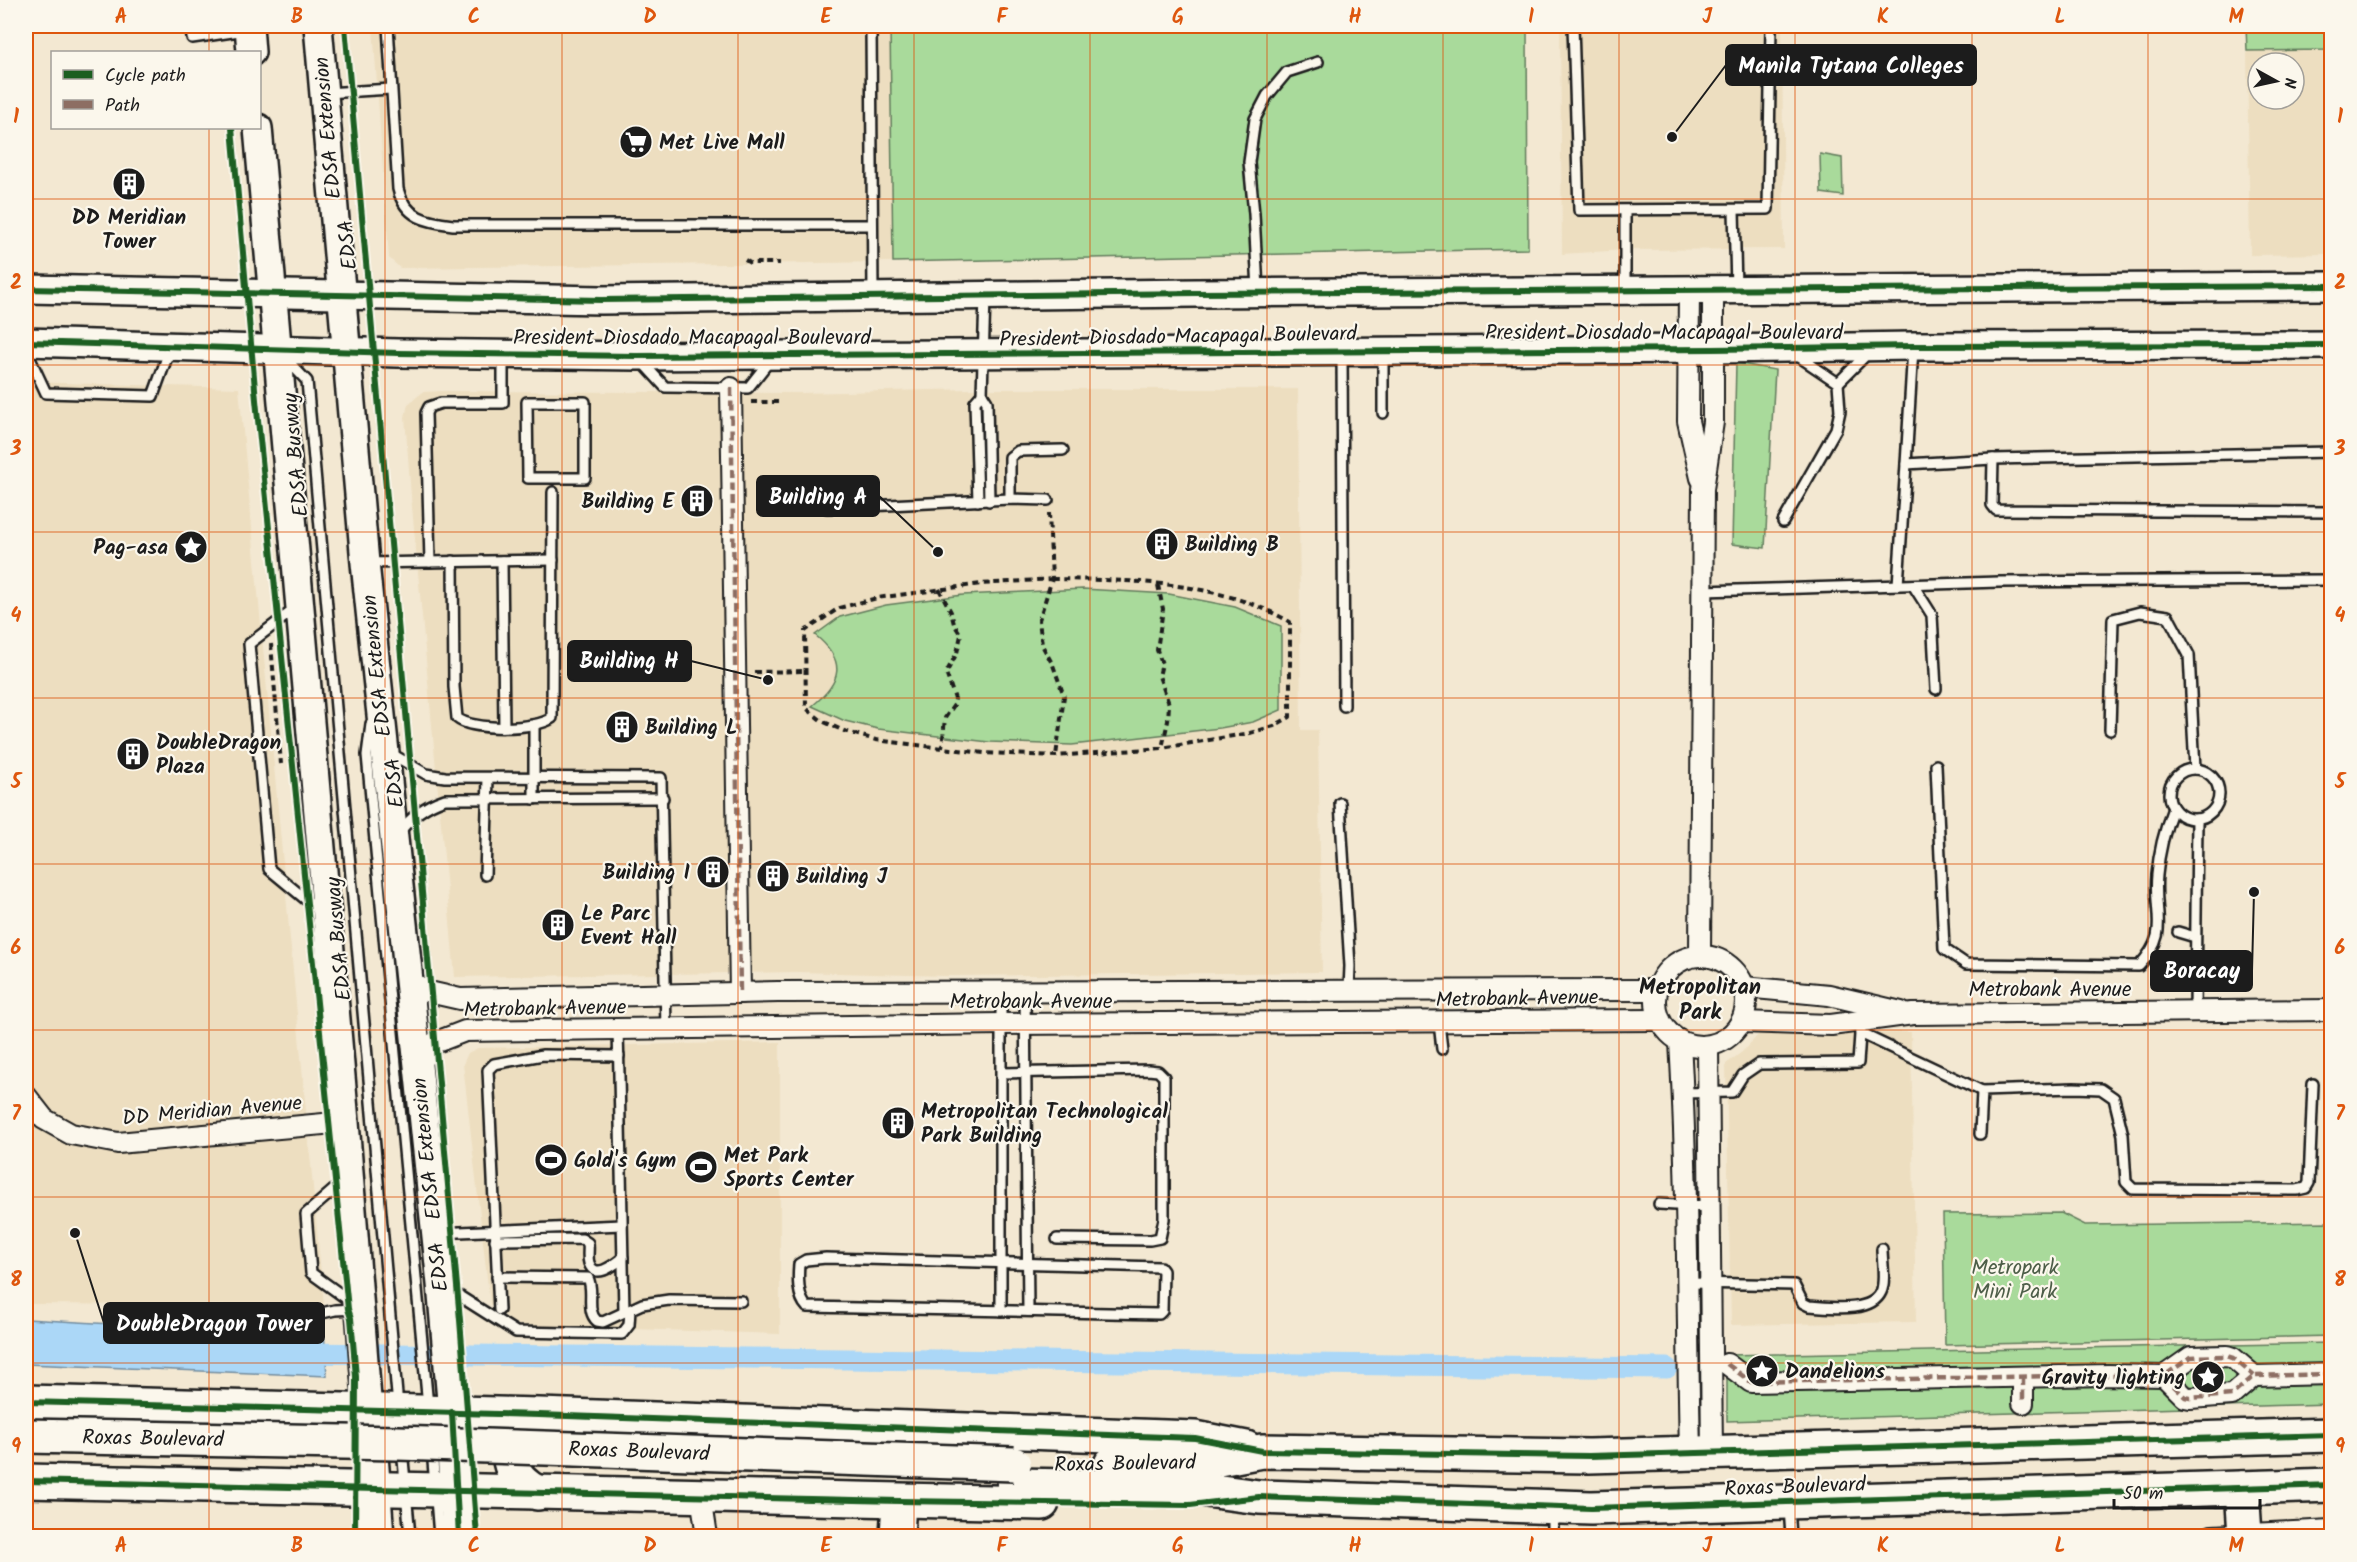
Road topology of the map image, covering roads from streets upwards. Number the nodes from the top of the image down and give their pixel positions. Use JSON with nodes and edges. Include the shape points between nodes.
{"nodes":[{"id":1,"x":318,"y":26,"type":"edge"},
{"id":2,"x":258,"y":129,"type":"edge"},
{"id":3,"x":2331,"y":286,"type":"edge"},
{"id":4,"x":26,"y":289,"type":"edge"},
{"id":5,"x":1712,"y":290,"type":"junction"},
{"id":6,"x":273,"y":294,"type":"junction"},
{"id":7,"x":340,"y":295,"type":"junction"},
{"id":8,"x":26,"y":342,"type":"edge"},
{"id":9,"x":2331,"y":345,"type":"edge"},
{"id":10,"x":1701,"y":349,"type":"junction"},
{"id":11,"x":278,"y":350,"type":"junction"},
{"id":12,"x":346,"y":352,"type":"junction"},
{"id":13,"x":731,"y":388,"type":"road end"},
{"id":14,"x":1700,"y":955,"type":"junction"},
{"id":15,"x":409,"y":981,"type":"junction"},
{"id":16,"x":1744,"y":987,"type":"junction"},
{"id":17,"x":1657,"y":990,"type":"junction"},
{"id":18,"x":740,"y":993,"type":"junction"},
{"id":19,"x":2331,"y":1010,"type":"edge"},
{"id":20,"x":1860,"y":1019,"type":"junction"},
{"id":21,"x":1659,"y":1020,"type":"junction"},
{"id":22,"x":1741,"y":1023,"type":"junction"},
{"id":23,"x":1680,"y":1042,"type":"junction"},
{"id":24,"x":1708,"y":1046,"type":"junction"},
{"id":25,"x":417,"y":1065,"type":"junction"},
{"id":26,"x":26,"y":1096,"type":"edge"},
{"id":27,"x":345,"y":1122,"type":"junction"},
{"id":28,"x":1687,"y":1332,"type":"junction"},
{"id":29,"x":1711,"y":1332,"type":"junction"},
{"id":30,"x":1727,"y":1364,"type":"dead end"},
{"id":31,"x":2331,"y":1374,"type":"edge"},
{"id":32,"x":2164,"y":1376,"type":"junction"},
{"id":33,"x":2254,"y":1376,"type":"junction"},
{"id":34,"x":2023,"y":1377,"type":"junction"},
{"id":35,"x":26,"y":1402,"type":"edge"},
{"id":36,"x":2023,"y":1403,"type":"dead end"},
{"id":37,"x":234,"y":1406,"type":"junction"},
{"id":38,"x":416,"y":1409,"type":"junction"},
{"id":39,"x":539,"y":1415,"type":"junction"},
{"id":40,"x":2331,"y":1435,"type":"edge"},
{"id":41,"x":26,"y":1436,"type":"edge"},
{"id":42,"x":1262,"y":1451,"type":"junction"},
{"id":43,"x":1701,"y":1453,"type":"junction"},
{"id":44,"x":26,"y":1456,"type":"edge"},
{"id":45,"x":1014,"y":1474,"type":"junction"},
{"id":46,"x":26,"y":1481,"type":"edge"},
{"id":47,"x":237,"y":1485,"type":"junction"},
{"id":48,"x":2331,"y":1485,"type":"edge"},
{"id":49,"x":2242,"y":1488,"type":"junction"},
{"id":50,"x":372,"y":1489,"type":"junction"},
{"id":51,"x":432,"y":1491,"type":"junction"},
{"id":52,"x":538,"y":1493,"type":"junction"},
{"id":53,"x":701,"y":1496,"type":"junction"},
{"id":54,"x":1259,"y":1497,"type":"junction"},
{"id":55,"x":898,"y":1501,"type":"junction"},
{"id":56,"x":1553,"y":1522,"type":"edge"},
{"id":57,"x":1591,"y":1522,"type":"edge"},
{"id":58,"x":2331,"y":1530,"type":"edge"},
{"id":59,"x":2245,"y":1535,"type":"junction"},
{"id":60,"x":377,"y":1536,"type":"edge"},
{"id":61,"x":459,"y":1536,"type":"edge"},
{"id":62,"x":707,"y":1536,"type":"edge"},
{"id":63,"x":897,"y":1536,"type":"edge"},
{"id":64,"x":2212,"y":1536,"type":"edge"}],
"edges":[{"from":1,"to":7,"type":"main road","name":"EDSA Extension"},
{"from":2,"to":6,"type":"main road"},
{"from":3,"to":5,"type":"main road","name":"President Diosdado Macapagal Boulevard"},
{"from":4,"to":6,"type":"main road","name":"President Diosdado Macapagal Boulevard"},
{"from":5,"to":7,"type":"main road","name":"President Diosdado Macapagal Boulevard","via":[[601,300]]},
{"from":5,"to":10,"type":"street"},
{"from":6,"to":7,"type":"main road","name":"President Diosdado Macapagal Boulevard"},
{"from":6,"to":11,"type":"main road"},
{"from":7,"to":12,"type":"main road","name":"EDSA Extension"},
{"from":8,"to":11,"type":"main road","name":"President Diosdado Macapagal Boulevard"},
{"from":9,"to":10,"type":"main road","name":"President Diosdado Macapagal Boulevard"},
{"from":10,"to":12,"type":"main road","name":"President Diosdado Macapagal Boulevard","via":[[636,356]]},
{"from":10,"to":14,"type":"street","via":[[1713,422],[1703,489]]},
{"from":11,"to":12,"type":"main road","name":"President Diosdado Macapagal Boulevard"},
{"from":11,"to":27,"type":"main road"},
{"from":12,"to":15,"type":"main road","name":"EDSA Extension"},
{"from":13,"to":18,"type":"street"},
{"from":14,"to":16,"type":"street","via":[[1727,964]]},
{"from":14,"to":17,"type":"street","via":[[1673,965],[1662,976]]},
{"from":15,"to":18,"type":"street","name":"Metrobank Avenue","via":[[429,992],[460,999]]},
{"from":15,"to":25,"type":"main road","name":"EDSA Extension"},
{"from":16,"to":20,"type":"street","name":"Metrobank Avenue","via":[[1829,995]]},
{"from":16,"to":22,"type":"street"},
{"from":17,"to":18,"type":"street","name":"Metrobank Avenue"},
{"from":17,"to":21,"type":"street"},
{"from":19,"to":20,"type":"street","name":"Metrobank Avenue","via":[[1913,1014]]},
{"from":20,"to":22,"type":"street","name":"Metrobank Avenue","via":[[1831,1025]]},
{"from":21,"to":23,"type":"street"},
{"from":21,"to":25,"type":"street","name":"Metrobank Avenue","via":[[465,1031],[434,1043]]},
{"from":22,"to":24,"type":"street","via":[[1721,1042]]},
{"from":23,"to":24,"type":"street"},
{"from":23,"to":28,"type":"street","via":[[1689,1283]]},
{"from":24,"to":29,"type":"street"},
{"from":25,"to":38,"type":"main road","name":"EDSA Extension","via":[[441,1284]]},
{"from":26,"to":27,"type":"street","name":"DD Meridian Avenue","via":[[44,1119],[71,1134],[118,1143]]},
{"from":27,"to":38,"type":"main road","via":[[366,1376]]},
{"from":28,"to":29,"type":"street"},
{"from":28,"to":43,"type":"street"},
{"from":29,"to":43,"type":"street"},
{"from":30,"to":34,"type":"street","via":[[1751,1382]]},
{"from":31,"to":33,"type":"street"},
{"from":32,"to":33,"type":"street","via":[[2191,1357],[2228,1356]]},
{"from":32,"to":33,"type":"street","via":[[2190,1398],[2232,1395]]},
{"from":32,"to":34,"type":"street"},
{"from":34,"to":36,"type":"street"},
{"from":35,"to":37,"type":"highway"},
{"from":37,"to":38,"type":"highway"},
{"from":37,"to":47,"type":"highway","via":[[251,1430],[254,1444],[250,1467]]},
{"from":38,"to":39,"type":"highway"},
{"from":38,"to":50,"type":"highway"},
{"from":38,"to":51,"type":"highway"},
{"from":39,"to":42,"type":"highway","via":[[1195,1438]]},
{"from":39,"to":52,"type":"highway","via":[[515,1432],[510,1446],[515,1475]]},
{"from":40,"to":43,"type":"highway","name":"Roxas Boulevard"},
{"from":41,"to":45,"type":"highway","name":"Roxas Boulevard","bridge":true,"via":[[398,1443]]},
{"from":42,"to":43,"type":"highway","name":"Roxas Boulevard","via":[[1589,1456]]},
{"from":42,"to":45,"type":"highway","name":"Roxas Boulevard","via":[[1192,1464]]},
{"from":44,"to":45,"type":"highway","name":"Roxas Boulevard"},
{"from":45,"to":54,"type":"highway","name":"Roxas Boulevard"},
{"from":46,"to":47,"type":"highway"},
{"from":47,"to":50,"type":"highway"},
{"from":48,"to":49,"type":"highway","name":"Roxas Boulevard"},
{"from":49,"to":57,"type":"highway","name":"Roxas Boulevard","via":[[1789,1503]]},
{"from":49,"to":59,"type":"highway"},
{"from":50,"to":51,"type":"highway"},
{"from":50,"to":60,"type":"highway"},
{"from":51,"to":52,"type":"highway"},
{"from":51,"to":61,"type":"highway"},
{"from":52,"to":53,"type":"highway"},
{"from":53,"to":55,"type":"highway"},
{"from":53,"to":62,"type":"street"},
{"from":54,"to":55,"type":"highway","via":[[1190,1505]]},
{"from":54,"to":56,"type":"highway","name":"Roxas Boulevard"},
{"from":55,"to":63,"type":"highway"},
{"from":56,"to":57,"type":"highway","name":"Roxas Boulevard"},
{"from":58,"to":59,"type":"street"},
{"from":59,"to":64,"type":"street"}]}
